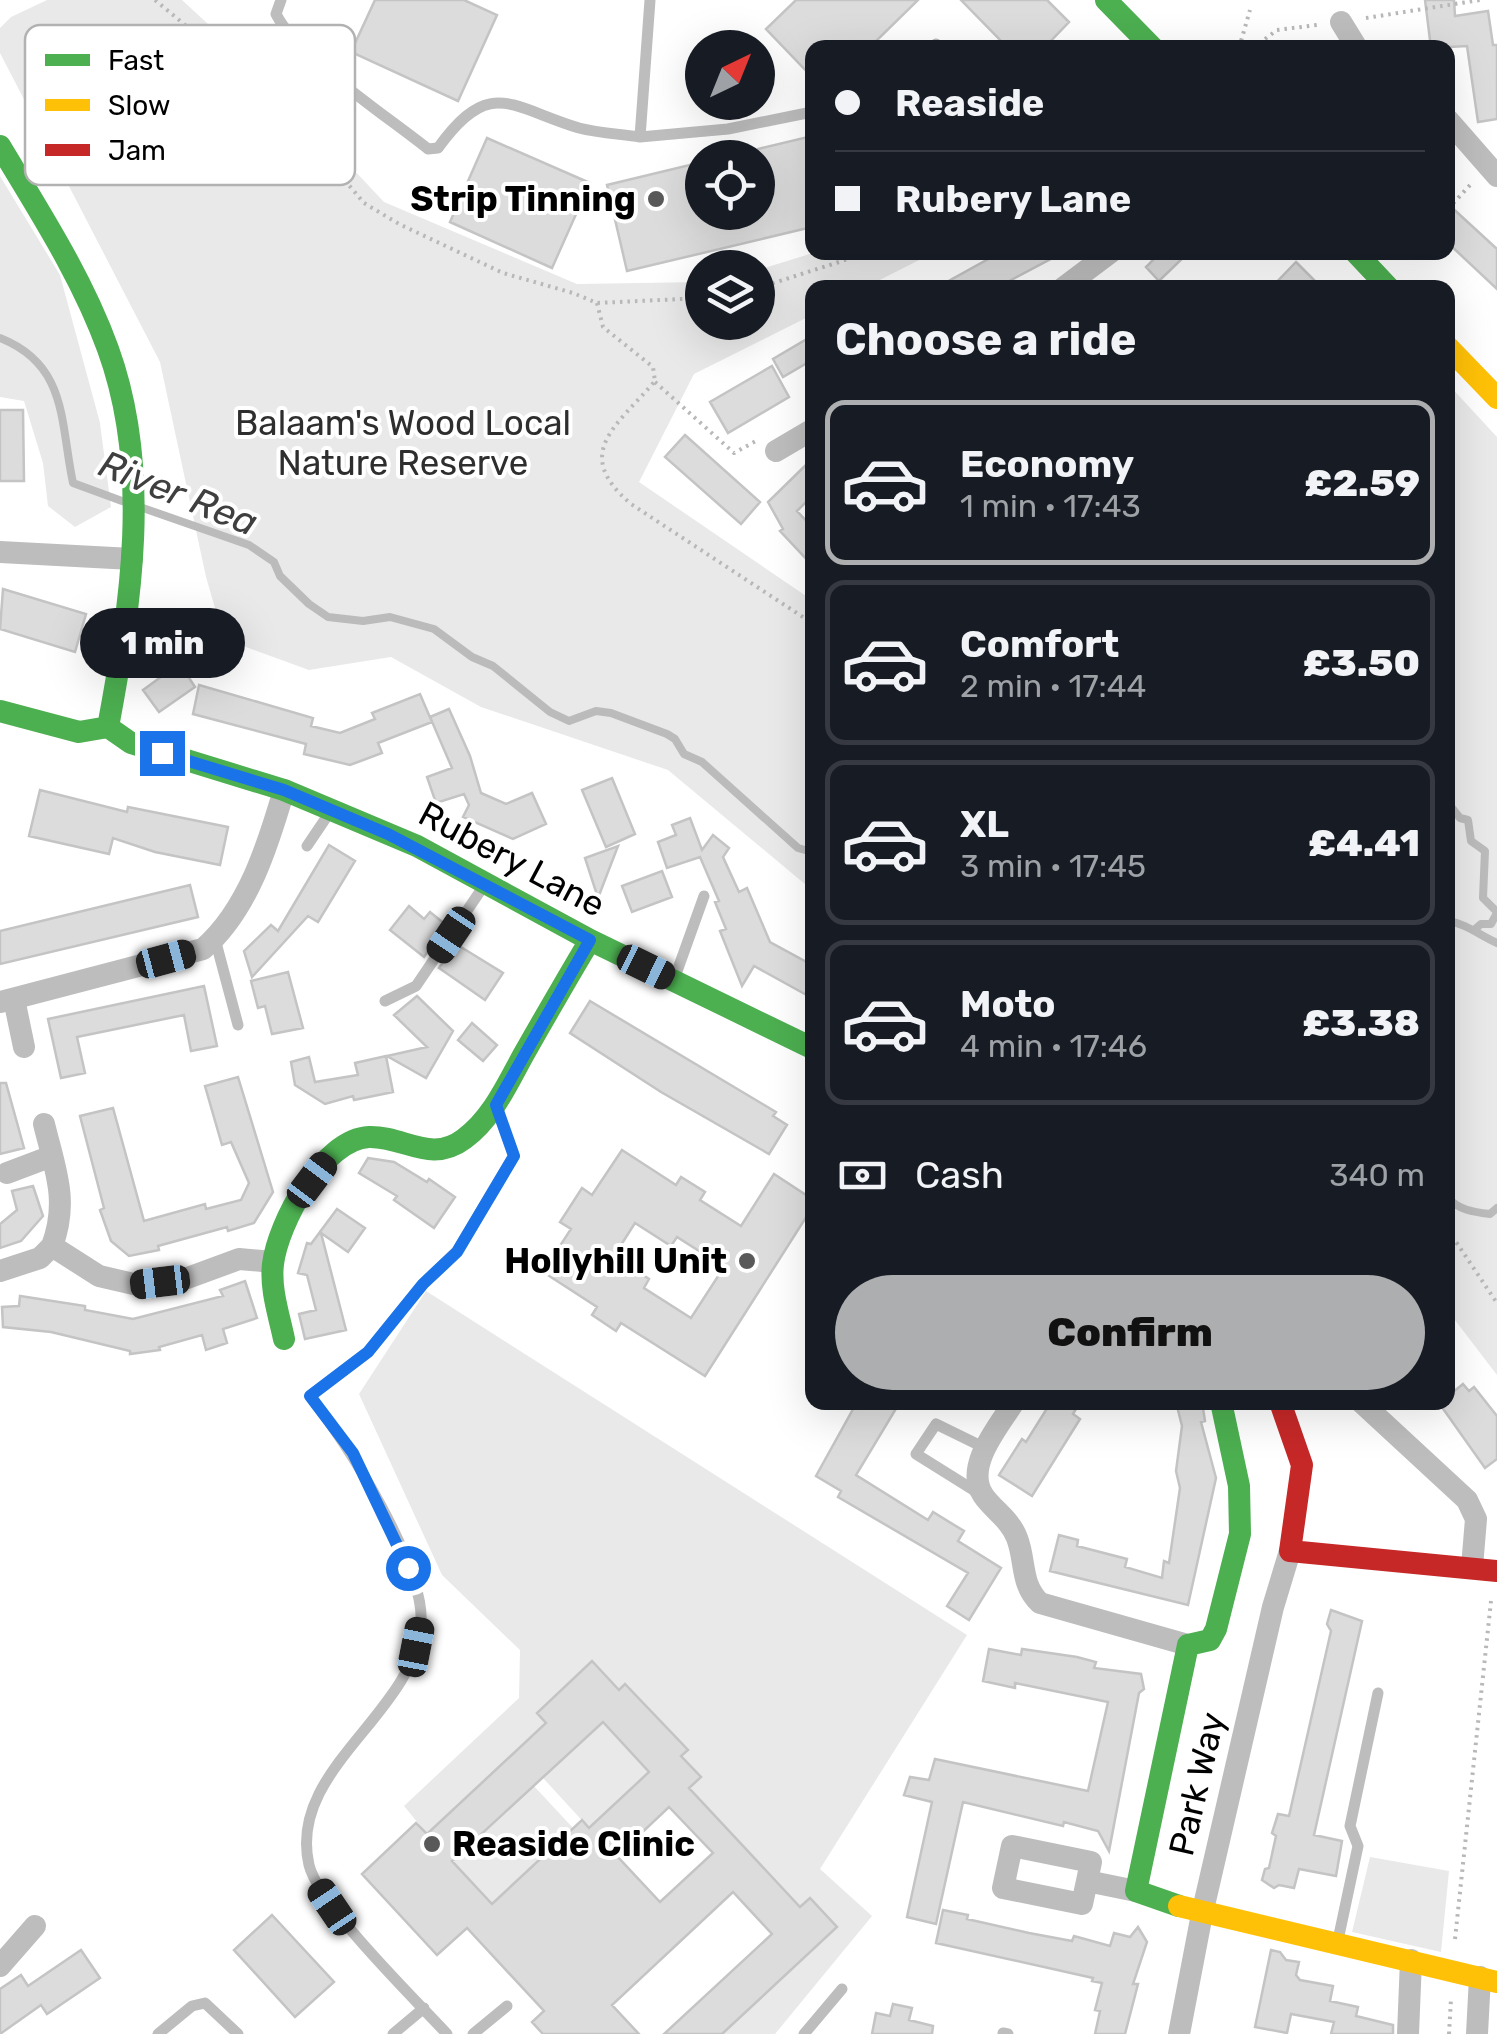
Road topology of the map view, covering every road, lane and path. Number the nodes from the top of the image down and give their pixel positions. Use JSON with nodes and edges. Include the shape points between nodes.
{"nodes":[{"id":1,"x":155,"y":0,"type":"edge"},
{"id":2,"x":281,"y":0,"type":"edge"},
{"id":3,"x":650,"y":0,"type":"edge"},
{"id":4,"x":1106,"y":0,"type":"edge"},
{"id":5,"x":1250,"y":10,"type":"dead end"},
{"id":6,"x":1341,"y":22,"type":"dead end"},
{"id":7,"x":185,"y":25,"type":"edge"},
{"id":8,"x":282,"y":25,"type":"edge"},
{"id":9,"x":1145,"y":40,"type":"edge"},
{"id":10,"x":1241,"y":40,"type":"edge"},
{"id":11,"x":1352,"y":40,"type":"edge"},
{"id":12,"x":355,"y":91,"type":"edge"},
{"id":13,"x":805,"y":113,"type":"edge"},
{"id":14,"x":1455,"y":128,"type":"edge"},
{"id":15,"x":640,"y":137,"type":"junction"},
{"id":16,"x":0,"y":146,"type":"edge"},
{"id":17,"x":1493,"y":171,"type":"edge"},
{"id":18,"x":349,"y":185,"type":"edge"},
{"id":19,"x":1455,"y":203,"type":"edge"},
{"id":20,"x":845,"y":260,"type":"edge"},
{"id":21,"x":1100,"y":260,"type":"edge"},
{"id":22,"x":1363,"y":260,"type":"edge"},
{"id":23,"x":1074,"y":280,"type":"edge"},
{"id":24,"x":1382,"y":280,"type":"edge"},
{"id":25,"x":775,"y":283,"type":"edge"},
{"id":26,"x":685,"y":299,"type":"edge"},
{"id":27,"x":596,"y":304,"type":"junction"},
{"id":28,"x":1455,"y":354,"type":"edge"},
{"id":29,"x":655,"y":381,"type":"junction"},
{"id":30,"x":1497,"y":398,"type":"edge"},
{"id":31,"x":805,"y":434,"type":"edge"},
{"id":32,"x":776,"y":451,"type":"joint"},
{"id":33,"x":0,"y":552,"type":"edge"},
{"id":34,"x":132,"y":559,"type":"junction"},
{"id":35,"x":805,"y":617,"type":"edge"},
{"id":36,"x":0,"y":711,"type":"edge"},
{"id":37,"x":108,"y":727,"type":"junction"},
{"id":38,"x":284,"y":790,"type":"junction"},
{"id":39,"x":332,"y":809,"type":"junction"},
{"id":40,"x":307,"y":846,"type":"dead end"},
{"id":41,"x":485,"y":883,"type":"junction"},
{"id":42,"x":704,"y":896,"type":"dead end"},
{"id":43,"x":215,"y":939,"type":"junction"},
{"id":44,"x":590,"y":940,"type":"junction"},
{"id":45,"x":674,"y":981,"type":"junction"},
{"id":46,"x":7,"y":1001,"type":"edge"},
{"id":47,"x":386,"y":1002,"type":"dead end"},
{"id":48,"x":238,"y":1025,"type":"dead end"},
{"id":49,"x":805,"y":1045,"type":"edge"},
{"id":50,"x":24,"y":1047,"type":"dead end"},
{"id":51,"x":496,"y":1105,"type":"junction"},
{"id":52,"x":44,"y":1124,"type":"dead end"},
{"id":53,"x":52,"y":1156,"type":"junction"},
{"id":54,"x":7,"y":1173,"type":"dead end"},
{"id":55,"x":1455,"y":1240,"type":"edge"},
{"id":56,"x":52,"y":1246,"type":"junction"},
{"id":57,"x":273,"y":1262,"type":"junction"},
{"id":58,"x":0,"y":1271,"type":"edge"},
{"id":59,"x":1497,"y":1303,"type":"edge"},
{"id":60,"x":284,"y":1339,"type":"dead end"},
{"id":61,"x":1009,"y":1410,"type":"edge"},
{"id":62,"x":1224,"y":1410,"type":"edge"},
{"id":63,"x":1283,"y":1410,"type":"edge"},
{"id":64,"x":1370,"y":1410,"type":"edge"},
{"id":65,"x":985,"y":1448,"type":"junction"},
{"id":66,"x":984,"y":1496,"type":"junction"},
{"id":67,"x":1290,"y":1552,"type":"junction"},
{"id":68,"x":1472,"y":1567,"type":"junction"},
{"id":69,"x":1497,"y":1570,"type":"edge"},
{"id":70,"x":1492,"y":1595,"type":"dead end"},
{"id":71,"x":1188,"y":1645,"type":"junction"},
{"id":72,"x":1378,"y":1693,"type":"dead end"},
{"id":73,"x":1166,"y":1752,"type":"junction"},
{"id":74,"x":1237,"y":1765,"type":"junction"},
{"id":75,"x":1087,"y":1881,"type":"dead end"},
{"id":76,"x":1136,"y":1891,"type":"junction"},
{"id":77,"x":1202,"y":1914,"type":"junction"},
{"id":78,"x":34,"y":1926,"type":"dead end"},
{"id":79,"x":1337,"y":1944,"type":"junction"},
{"id":80,"x":1411,"y":1960,"type":"junction"},
{"id":81,"x":0,"y":1966,"type":"edge"},
{"id":82,"x":1452,"y":1969,"type":"junction"},
{"id":83,"x":1488,"y":1979,"type":"edge"},
{"id":84,"x":842,"y":1990,"type":"dead end"},
{"id":85,"x":507,"y":2006,"type":"dead end"},
{"id":86,"x":424,"y":2008,"type":"junction"},
{"id":87,"x":158,"y":2034,"type":"edge"},
{"id":88,"x":238,"y":2034,"type":"edge"},
{"id":89,"x":393,"y":2034,"type":"edge"},
{"id":90,"x":447,"y":2034,"type":"edge"},
{"id":91,"x":473,"y":2034,"type":"edge"},
{"id":92,"x":804,"y":2034,"type":"edge"},
{"id":93,"x":1179,"y":2034,"type":"edge"},
{"id":94,"x":1408,"y":2034,"type":"edge"},
{"id":95,"x":1449,"y":2034,"type":"edge"},
{"id":96,"x":1477,"y":2034,"type":"edge"}],
"edges":[{"from":1,"to":7,"type":"path"},
{"from":2,"to":8,"type":"lane","via":[[276,14]]},
{"from":3,"to":15,"type":"lane"},
{"from":4,"to":9,"type":"street"},
{"from":5,"to":10,"type":"path"},
{"from":6,"to":11,"type":"street"},
{"from":12,"to":15,"type":"lane","via":[[428,149],[438,148],[476,108],[508,101],[581,128]]},
{"from":13,"to":15,"type":"lane"},
{"from":14,"to":17,"type":"street"},
{"from":16,"to":34,"type":"street","via":[[71,267],[109,352],[130,439]]},
{"from":17,"to":19,"type":"path"},
{"from":18,"to":27,"type":"path","via":[[364,202],[426,238]]},
{"from":20,"to":25,"type":"path"},
{"from":21,"to":23,"type":"street"},
{"from":22,"to":24,"type":"street"},
{"from":26,"to":27,"type":"path"},
{"from":27,"to":29,"type":"path","via":[[603,328],[652,367]]},
{"from":28,"to":30,"type":"street"},
{"from":29,"to":32,"type":"path","via":[[734,453],[766,436]]},
{"from":29,"to":35,"type":"path","via":[[604,442],[601,464],[614,490]]},
{"from":31,"to":32,"type":"street"},
{"from":33,"to":34,"type":"street"},
{"from":34,"to":37,"type":"street"},
{"from":36,"to":37,"type":"street","name":"Rubery Lane","via":[[79,732]]},
{"from":37,"to":38,"type":"street","name":"Rubery Lane","via":[[131,743]]},
{"from":38,"to":39,"type":"street","name":"Rubery Lane"},
{"from":38,"to":43,"type":"street","via":[[245,893]]},
{"from":39,"to":40,"type":"lane"},
{"from":39,"to":41,"type":"street","name":"Rubery Lane"},
{"from":41,"to":44,"type":"street","name":"Rubery Lane"},
{"from":41,"to":47,"type":"lane","via":[[416,986]]},
{"from":42,"to":45,"type":"lane"},
{"from":43,"to":46,"type":"street","via":[[204,949]]},
{"from":43,"to":48,"type":"lane"},
{"from":44,"to":45,"type":"street","name":"Rubery Lane"},
{"from":44,"to":51,"type":"street"},
{"from":45,"to":49,"type":"street","name":"Rubery Lane"},
{"from":46,"to":50,"type":"street"},
{"from":51,"to":57,"type":"street","via":[[463,1141],[432,1153],[355,1140],[328,1160],[297,1200]]},
{"from":51,"to":86,"type":"lane","via":[[514,1156],[457,1252],[368,1352],[310,1396],[369,1482],[416,1587],[421,1624],[408,1670],[314,1804],[309,1866],[332,1907]]},
{"from":52,"to":53,"type":"street"},
{"from":53,"to":54,"type":"street"},
{"from":53,"to":56,"type":"street","via":[[62,1220]]},
{"from":55,"to":59,"type":"path"},
{"from":56,"to":57,"type":"street","via":[[98,1276],[138,1285],[182,1280],[239,1260]]},
{"from":56,"to":58,"type":"street","via":[[40,1258]]},
{"from":57,"to":60,"type":"street"},
{"from":61,"to":65,"type":"street"},
{"from":62,"to":71,"type":"street","via":[[1239,1486],[1240,1534],[1216,1629],[1210,1640]]},
{"from":63,"to":67,"type":"street","via":[[1302,1465]]},
{"from":64,"to":68,"type":"street","via":[[1467,1500],[1476,1519]]},
{"from":65,"to":66,"type":"street","via":[[977,1481]]},
{"from":65,"to":66,"type":"lane","via":[[936,1424],[916,1454]]},
{"from":66,"to":71,"type":"street","via":[[1016,1536],[1025,1584],[1040,1603]]},
{"from":67,"to":68,"type":"street"},
{"from":67,"to":74,"type":"street","name":"Park Way"},
{"from":68,"to":69,"type":"street"},
{"from":70,"to":82,"type":"path"},
{"from":71,"to":73,"type":"street"},
{"from":72,"to":79,"type":"lane","via":[[1350,1826],[1358,1846]]},
{"from":73,"to":74,"type":"path"},
{"from":73,"to":76,"type":"street"},
{"from":74,"to":77,"type":"street","name":"Park Way"},
{"from":75,"to":76,"type":"street"},
{"from":76,"to":77,"type":"street"},
{"from":77,"to":79,"type":"street"},
{"from":77,"to":93,"type":"street","name":"Park Way"},
{"from":78,"to":81,"type":"street"},
{"from":79,"to":80,"type":"street"},
{"from":80,"to":82,"type":"street"},
{"from":80,"to":94,"type":"street"},
{"from":82,"to":83,"type":"street"},
{"from":82,"to":95,"type":"path"},
{"from":83,"to":96,"type":"street"},
{"from":84,"to":92,"type":"lane"},
{"from":85,"to":91,"type":"lane"},
{"from":86,"to":89,"type":"lane"},
{"from":86,"to":90,"type":"lane"},
{"from":87,"to":88,"type":"lane","via":[[204,2003]]}]}
